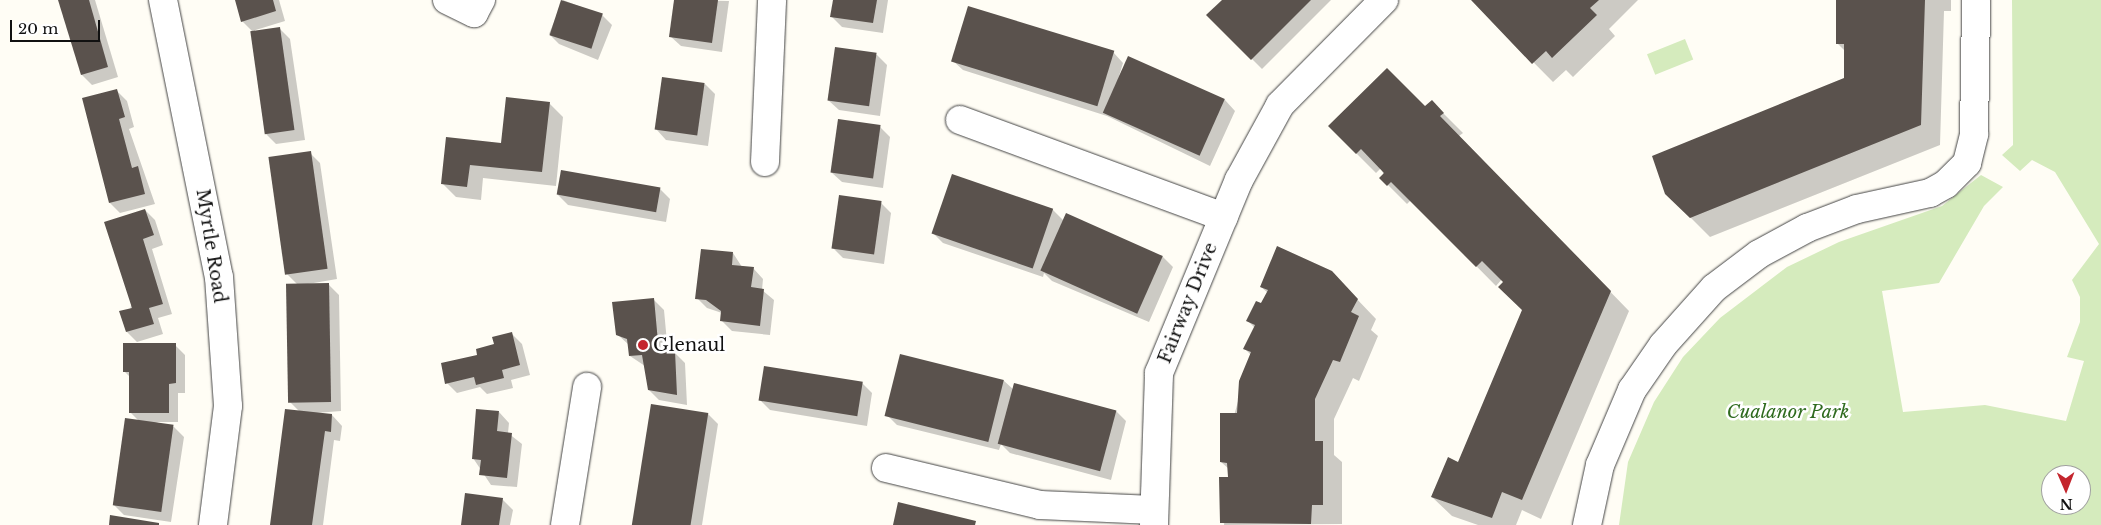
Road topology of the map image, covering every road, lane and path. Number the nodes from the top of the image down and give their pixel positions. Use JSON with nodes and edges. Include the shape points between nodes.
{"nodes":[{"id":1,"x":163,"y":0,"type":"edge"},
{"id":2,"x":447,"y":0,"type":"edge"},
{"id":3,"x":481,"y":0,"type":"edge"},
{"id":4,"x":772,"y":0,"type":"edge"},
{"id":5,"x":1384,"y":0,"type":"edge"},
{"id":6,"x":1976,"y":0,"type":"edge"},
{"id":7,"x":960,"y":120,"type":"dead end"},
{"id":8,"x":765,"y":162,"type":"dead end"},
{"id":9,"x":1224,"y":216,"type":"junction"},
{"id":10,"x":587,"y":387,"type":"dead end"},
{"id":11,"x":886,"y":468,"type":"dead end"},
{"id":12,"x":1154,"y":517,"type":"edge"},
{"id":13,"x":213,"y":525,"type":"edge"},
{"id":14,"x":564,"y":525,"type":"edge"},
{"id":15,"x":1587,"y":525,"type":"edge"}],
"edges":[{"from":1,"to":13,"type":"street","name":"Myrtle Road","via":[[219,277],[228,406]]},
{"from":2,"to":3,"type":"street","via":[[474,13]]},
{"from":4,"to":8,"type":"street"},
{"from":5,"to":9,"type":"street","name":"Fairway Drive","via":[[1280,106],[1256,141]]},
{"from":6,"to":15,"type":"street","via":[[1974,134],[1967,162],[1946,184],[1807,228],[1759,254],[1714,288],[1663,345],[1632,390],[1600,465]]},
{"from":7,"to":9,"type":"street"},
{"from":9,"to":12,"type":"street","name":"Fairway Drive","via":[[1159,373]]},
{"from":10,"to":14,"type":"street"},
{"from":11,"to":12,"type":"street","name":"Fairway Drive","via":[[1040,505]]}]}
